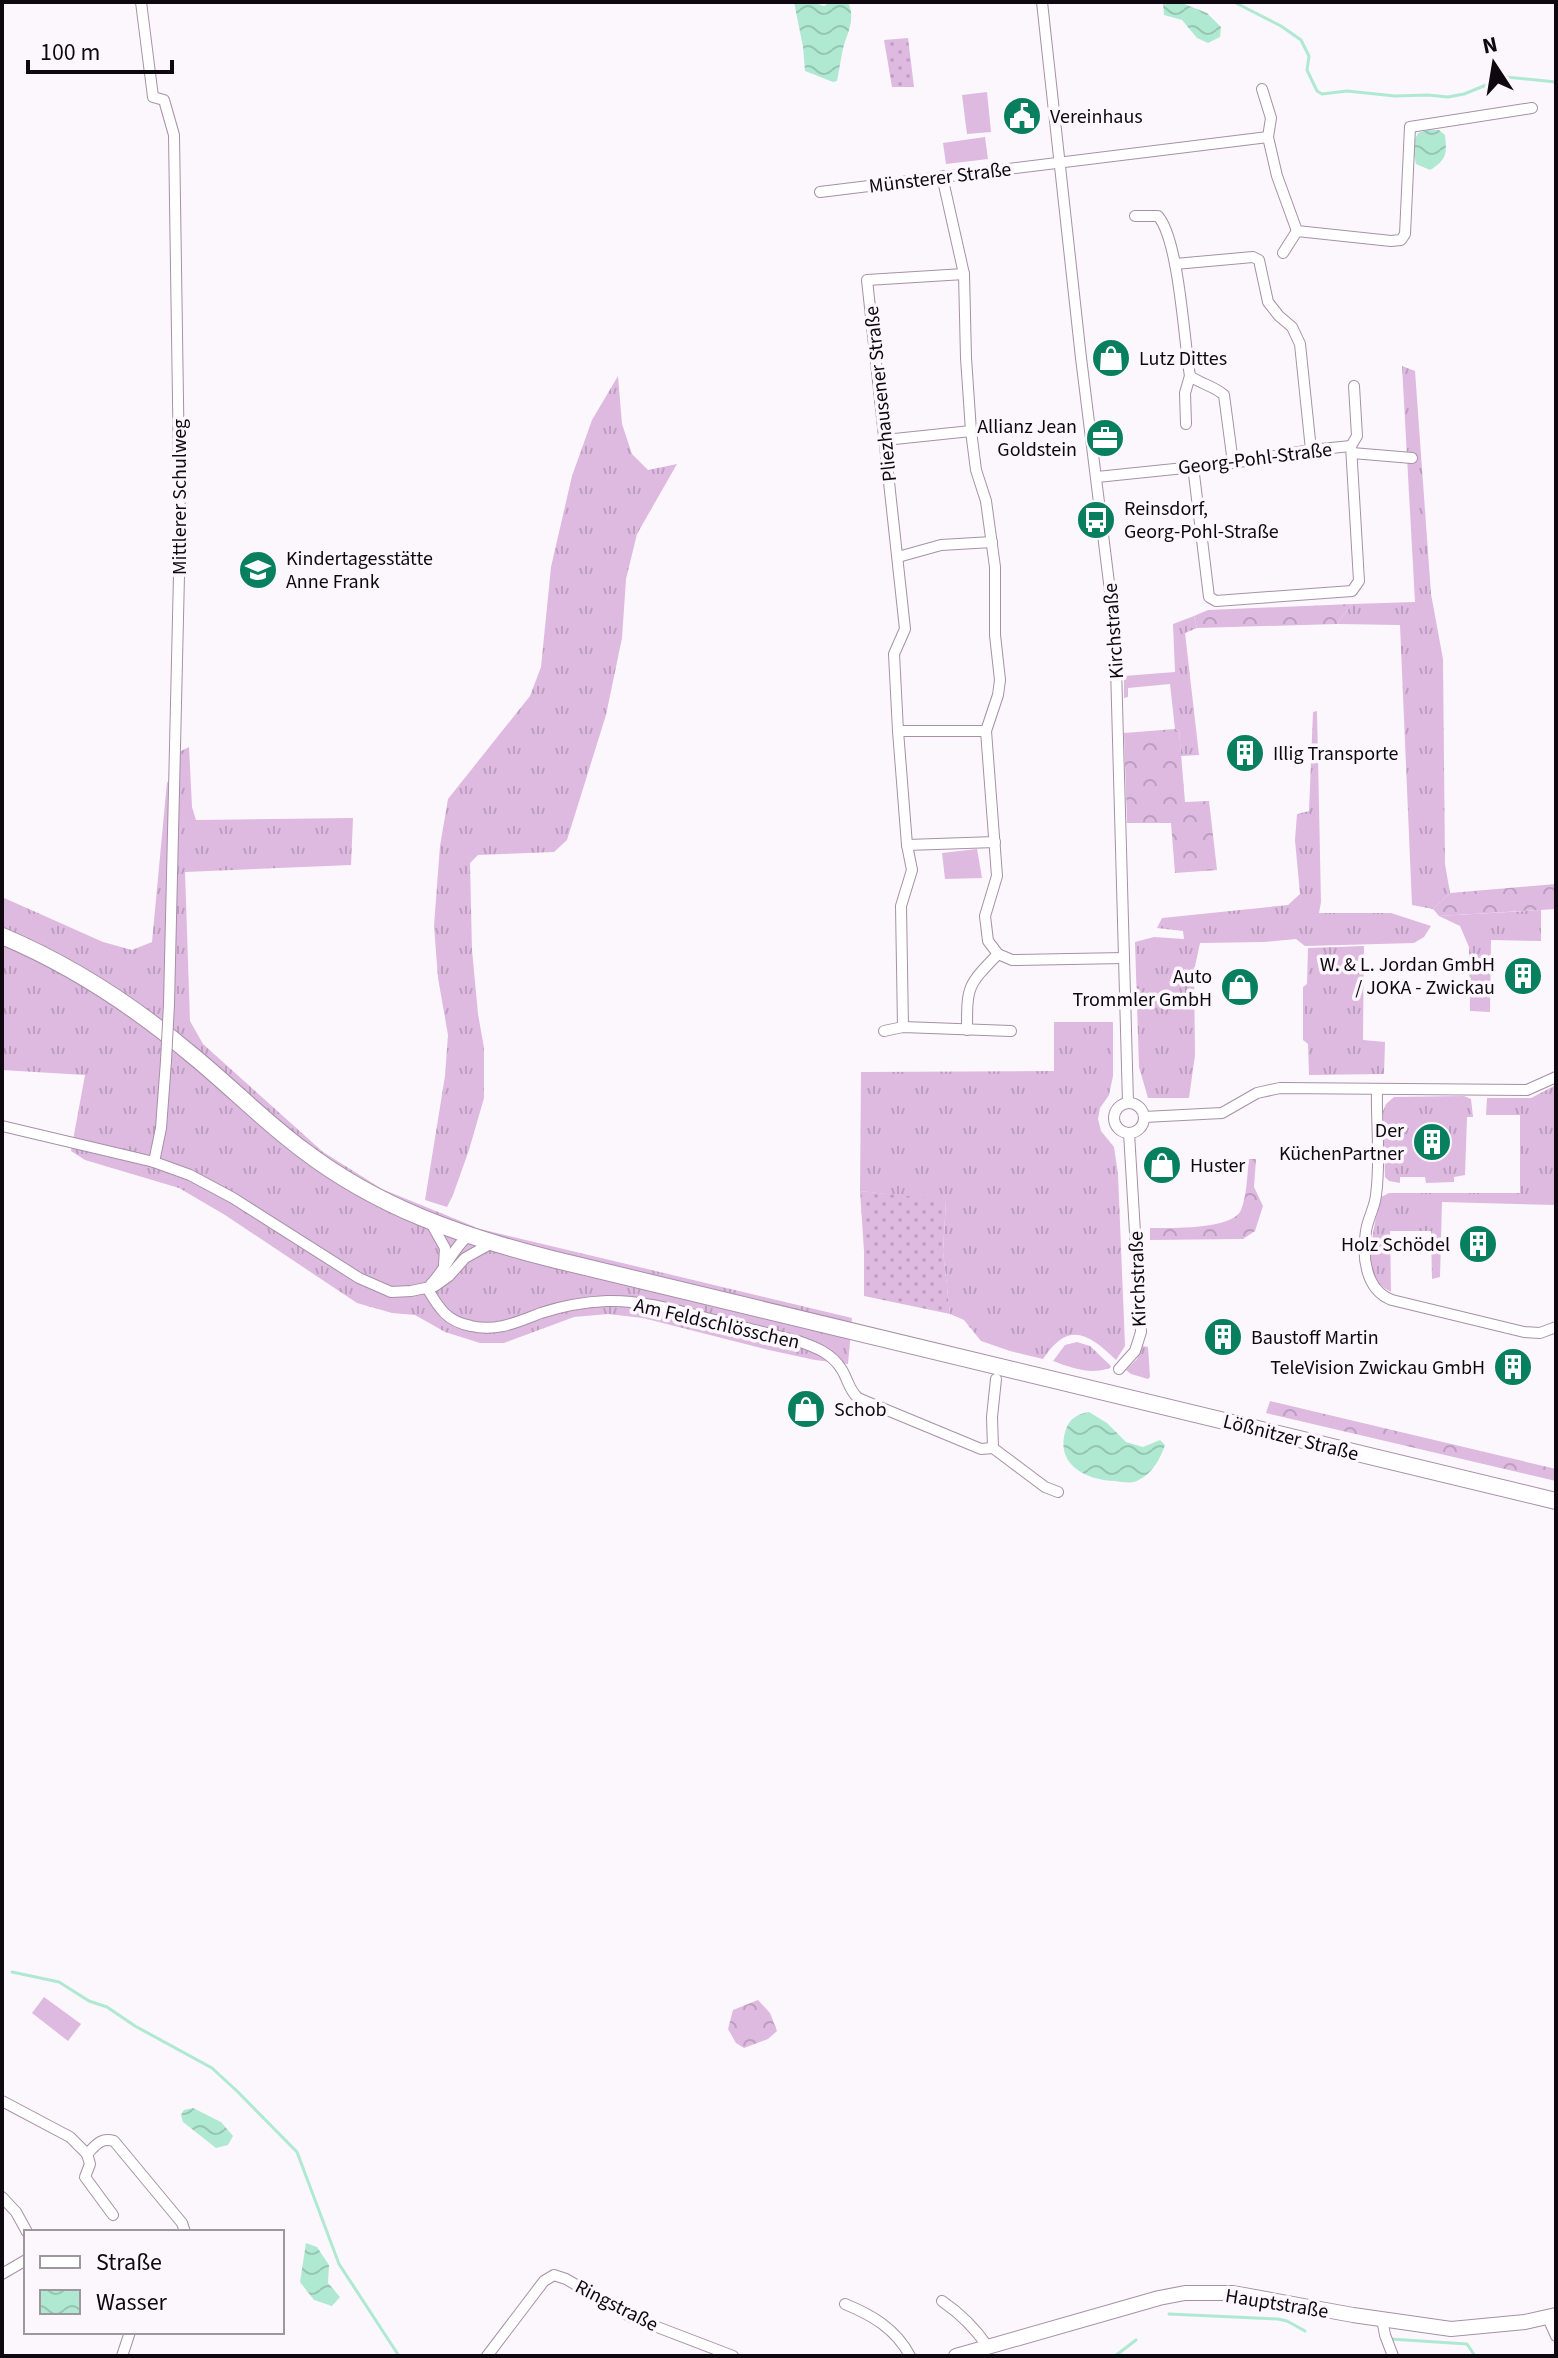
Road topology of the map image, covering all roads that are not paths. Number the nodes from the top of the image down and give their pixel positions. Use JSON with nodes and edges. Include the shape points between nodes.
{"nodes":[{"id":1,"x":141,"y":2,"type":"edge"},
{"id":2,"x":1042,"y":2,"type":"edge"},
{"id":3,"x":1262,"y":89,"type":"dead end"},
{"id":4,"x":1532,"y":108,"type":"dead end"},
{"id":5,"x":1268,"y":137,"type":"junction"},
{"id":6,"x":1060,"y":161,"type":"junction"},
{"id":7,"x":942,"y":176,"type":"junction"},
{"id":8,"x":820,"y":192,"type":"dead end"},
{"id":9,"x":1135,"y":216,"type":"dead end"},
{"id":10,"x":1297,"y":231,"type":"junction"},
{"id":11,"x":1283,"y":253,"type":"dead end"},
{"id":12,"x":1175,"y":264,"type":"junction"},
{"id":13,"x":964,"y":274,"type":"junction"},
{"id":14,"x":1190,"y":376,"type":"junction"},
{"id":15,"x":1354,"y":386,"type":"dead end"},
{"id":16,"x":1186,"y":424,"type":"dead end"},
{"id":17,"x":971,"y":431,"type":"junction"},
{"id":18,"x":885,"y":440,"type":"junction"},
{"id":19,"x":1352,"y":449,"type":"junction"},
{"id":20,"x":1311,"y":450,"type":"junction"},
{"id":21,"x":1412,"y":458,"type":"dead end"},
{"id":22,"x":1233,"y":463,"type":"junction"},
{"id":23,"x":1193,"y":466,"type":"junction"},
{"id":24,"x":1097,"y":477,"type":"junction"},
{"id":25,"x":992,"y":542,"type":"junction"},
{"id":26,"x":898,"y":557,"type":"junction"},
{"id":27,"x":898,"y":731,"type":"junction"},
{"id":28,"x":986,"y":731,"type":"junction"},
{"id":29,"x":995,"y":842,"type":"junction"},
{"id":30,"x":907,"y":845,"type":"junction"},
{"id":31,"x":2,"y":936,"type":"edge"},
{"id":32,"x":998,"y":954,"type":"junction"},
{"id":33,"x":1124,"y":958,"type":"junction"},
{"id":34,"x":903,"y":1027,"type":"junction"},
{"id":35,"x":967,"y":1030,"type":"junction"},
{"id":36,"x":884,"y":1031,"type":"dead end"},
{"id":37,"x":1011,"y":1031,"type":"dead end"},
{"id":38,"x":1556,"y":1077,"type":"edge"},
{"id":39,"x":1377,"y":1089,"type":"junction"},
{"id":40,"x":1128,"y":1103,"type":"junction"},
{"id":41,"x":1144,"y":1117,"type":"junction"},
{"id":42,"x":2,"y":1126,"type":"edge"},
{"id":43,"x":1129,"y":1133,"type":"junction"},
{"id":44,"x":154,"y":1162,"type":"junction"},
{"id":45,"x":431,"y":1223,"type":"junction"},
{"id":46,"x":468,"y":1236,"type":"junction"},
{"id":47,"x":492,"y":1243,"type":"junction"},
{"id":48,"x":465,"y":1258,"type":"junction"},
{"id":49,"x":443,"y":1270,"type":"junction"},
{"id":50,"x":427,"y":1288,"type":"junction"},
{"id":51,"x":1556,"y":1327,"type":"edge"},
{"id":52,"x":1119,"y":1369,"type":"dead end"},
{"id":53,"x":996,"y":1379,"type":"dead end"},
{"id":54,"x":993,"y":1448,"type":"junction"},
{"id":55,"x":1058,"y":1492,"type":"dead end"},
{"id":56,"x":1556,"y":1501,"type":"edge"},
{"id":57,"x":2,"y":2101,"type":"edge"},
{"id":58,"x":87,"y":2154,"type":"junction"},
{"id":59,"x":2,"y":2197,"type":"edge"},
{"id":60,"x":113,"y":2215,"type":"dead end"},
{"id":61,"x":26,"y":2230,"type":"edge"},
{"id":62,"x":184,"y":2230,"type":"edge"},
{"id":63,"x":24,"y":2261,"type":"edge"},
{"id":64,"x":2,"y":2274,"type":"edge"},
{"id":65,"x":942,"y":2301,"type":"dead end"},
{"id":66,"x":845,"y":2304,"type":"dead end"},
{"id":67,"x":1552,"y":2316,"type":"edge"},
{"id":68,"x":1382,"y":2319,"type":"junction"},
{"id":69,"x":129,"y":2334,"type":"edge"},
{"id":70,"x":1556,"y":2336,"type":"edge"},
{"id":71,"x":988,"y":2347,"type":"junction"},
{"id":72,"x":122,"y":2356,"type":"edge"},
{"id":73,"x":487,"y":2356,"type":"edge"},
{"id":74,"x":733,"y":2356,"type":"edge"},
{"id":75,"x":910,"y":2356,"type":"edge"},
{"id":76,"x":956,"y":2356,"type":"edge"},
{"id":77,"x":1393,"y":2356,"type":"edge"}],
"edges":[{"from":1,"to":44,"type":"street","name":"Mittlerer Schulweg","bridge":true,"via":[[153,97],[164,100],[174,135],[180,532],[169,1004]]},
{"from":2,"to":6,"type":"street","name":"Kirchstraße"},
{"from":3,"to":5,"type":"street","via":[[1271,118]]},
{"from":4,"to":10,"type":"street","via":[[1410,127],[1401,240]]},
{"from":5,"to":6,"type":"street"},
{"from":5,"to":10,"type":"street"},
{"from":6,"to":7,"type":"street","name":"Münsterer Straße"},
{"from":6,"to":24,"type":"street","name":"Kirchstraße"},
{"from":7,"to":8,"type":"street","name":"Münsterer Straße"},
{"from":7,"to":13,"type":"street"},
{"from":9,"to":12,"type":"street","via":[[1158,216],[1165,224]]},
{"from":10,"to":11,"type":"street"},
{"from":12,"to":14,"type":"street"},
{"from":12,"to":20,"type":"street","via":[[1259,260],[1268,302],[1300,344]]},
{"from":13,"to":17,"type":"street"},
{"from":13,"to":18,"type":"street","name":"Pliezhausener Straße","via":[[867,280]]},
{"from":14,"to":16,"type":"street"},
{"from":14,"to":22,"type":"street","via":[[1224,395]]},
{"from":15,"to":19,"type":"street","name":"Georg-Pohl-Straße","via":[[1357,436]]},
{"from":17,"to":18,"type":"street"},
{"from":17,"to":25,"type":"street"},
{"from":18,"to":26,"type":"street","name":"Pliezhausener Straße"},
{"from":19,"to":20,"type":"street","name":"Georg-Pohl-Straße"},
{"from":19,"to":21,"type":"street"},
{"from":19,"to":23,"type":"street","via":[[1359,581],[1352,591],[1216,601],[1209,597]]},
{"from":20,"to":22,"type":"street","name":"Georg-Pohl-Straße"},
{"from":22,"to":23,"type":"street","name":"Georg-Pohl-Straße"},
{"from":23,"to":24,"type":"street","name":"Georg-Pohl-Straße"},
{"from":24,"to":33,"type":"street","name":"Kirchstraße","via":[[1115,631]]},
{"from":25,"to":26,"type":"street","via":[[941,545]]},
{"from":25,"to":28,"type":"street","via":[[1000,680]]},
{"from":26,"to":27,"type":"street","name":"Pliezhausener Straße","via":[[905,629],[894,654]]},
{"from":27,"to":28,"type":"street"},
{"from":27,"to":30,"type":"street","name":"Pliezhausener Straße"},
{"from":28,"to":29,"type":"street"},
{"from":29,"to":30,"type":"street"},
{"from":29,"to":32,"type":"street","via":[[997,876],[985,916],[988,941]]},
{"from":30,"to":34,"type":"street","name":"Pliezhausener Straße","via":[[912,870],[901,906]]},
{"from":31,"to":45,"type":"main road","name":"Lößnitzer Straße","via":[[69,969],[136,1012],[304,1151]]},
{"from":32,"to":33,"type":"street","via":[[1012,960]]},
{"from":32,"to":35,"type":"street","via":[[967,994]]},
{"from":33,"to":40,"type":"street","name":"Kirchstraße"},
{"from":34,"to":35,"type":"street"},
{"from":34,"to":36,"type":"street"},
{"from":35,"to":37,"type":"street"},
{"from":38,"to":39,"type":"street","via":[[1527,1090]]},
{"from":39,"to":41,"type":"street","via":[[1268,1089],[1222,1113]]},
{"from":39,"to":51,"type":"street","via":[[1376,1196],[1365,1237],[1374,1289],[1392,1300],[1524,1332]]},
{"from":40,"to":41,"type":"street","via":[[1140,1108]]},
{"from":40,"to":43,"type":"street","name":"Kirchstraße","via":[[1118,1106],[1113,1118],[1117,1128]]},
{"from":41,"to":43,"type":"street","via":[[1140,1129]]},
{"from":42,"to":44,"type":"street"},
{"from":43,"to":52,"type":"street","name":"Kirchstraße","via":[[1141,1332],[1135,1351]]},
{"from":44,"to":50,"type":"street","via":[[209,1184],[373,1286],[391,1292]]},
{"from":45,"to":46,"type":"main road","name":"Lößnitzer Straße"},
{"from":45,"to":49,"type":"street","via":[[445,1248]]},
{"from":46,"to":47,"type":"main road","name":"Lößnitzer Straße"},
{"from":46,"to":48,"type":"street"},
{"from":46,"to":49,"type":"street"},
{"from":47,"to":48,"type":"street"},
{"from":47,"to":56,"type":"main road","name":"Lößnitzer Straße"},
{"from":48,"to":50,"type":"street","via":[[444,1281]]},
{"from":49,"to":50,"type":"street"},
{"from":50,"to":54,"type":"street","name":"Am Feldschlösschen","via":[[443,1313],[473,1327],[493,1329],[575,1305],[625,1301],[798,1341],[835,1360],[858,1398],[981,1449]]},
{"from":53,"to":54,"type":"street"},
{"from":54,"to":55,"type":"street"},
{"from":57,"to":58,"type":"street","via":[[70,2137]]},
{"from":58,"to":60,"type":"street","via":[[85,2177]]},
{"from":58,"to":62,"type":"street","via":[[101,2140],[114,2141]]},
{"from":59,"to":61,"type":"street"},
{"from":63,"to":64,"type":"street"},
{"from":65,"to":71,"type":"street"},
{"from":66,"to":75,"type":"street","via":[[892,2330]]},
{"from":67,"to":68,"type":"main road","name":"Hauptstraße","via":[[1451,2329]]},
{"from":67,"to":70,"type":"street"},
{"from":68,"to":71,"type":"main road","name":"Hauptstraße","via":[[1233,2293],[1185,2293]]},
{"from":68,"to":77,"type":"street"},
{"from":69,"to":72,"type":"street"},
{"from":71,"to":76,"type":"main road","name":"Hauptstraße"},
{"from":73,"to":74,"type":"street","name":"Ringstraße","via":[[554,2275],[631,2317]]}]}
